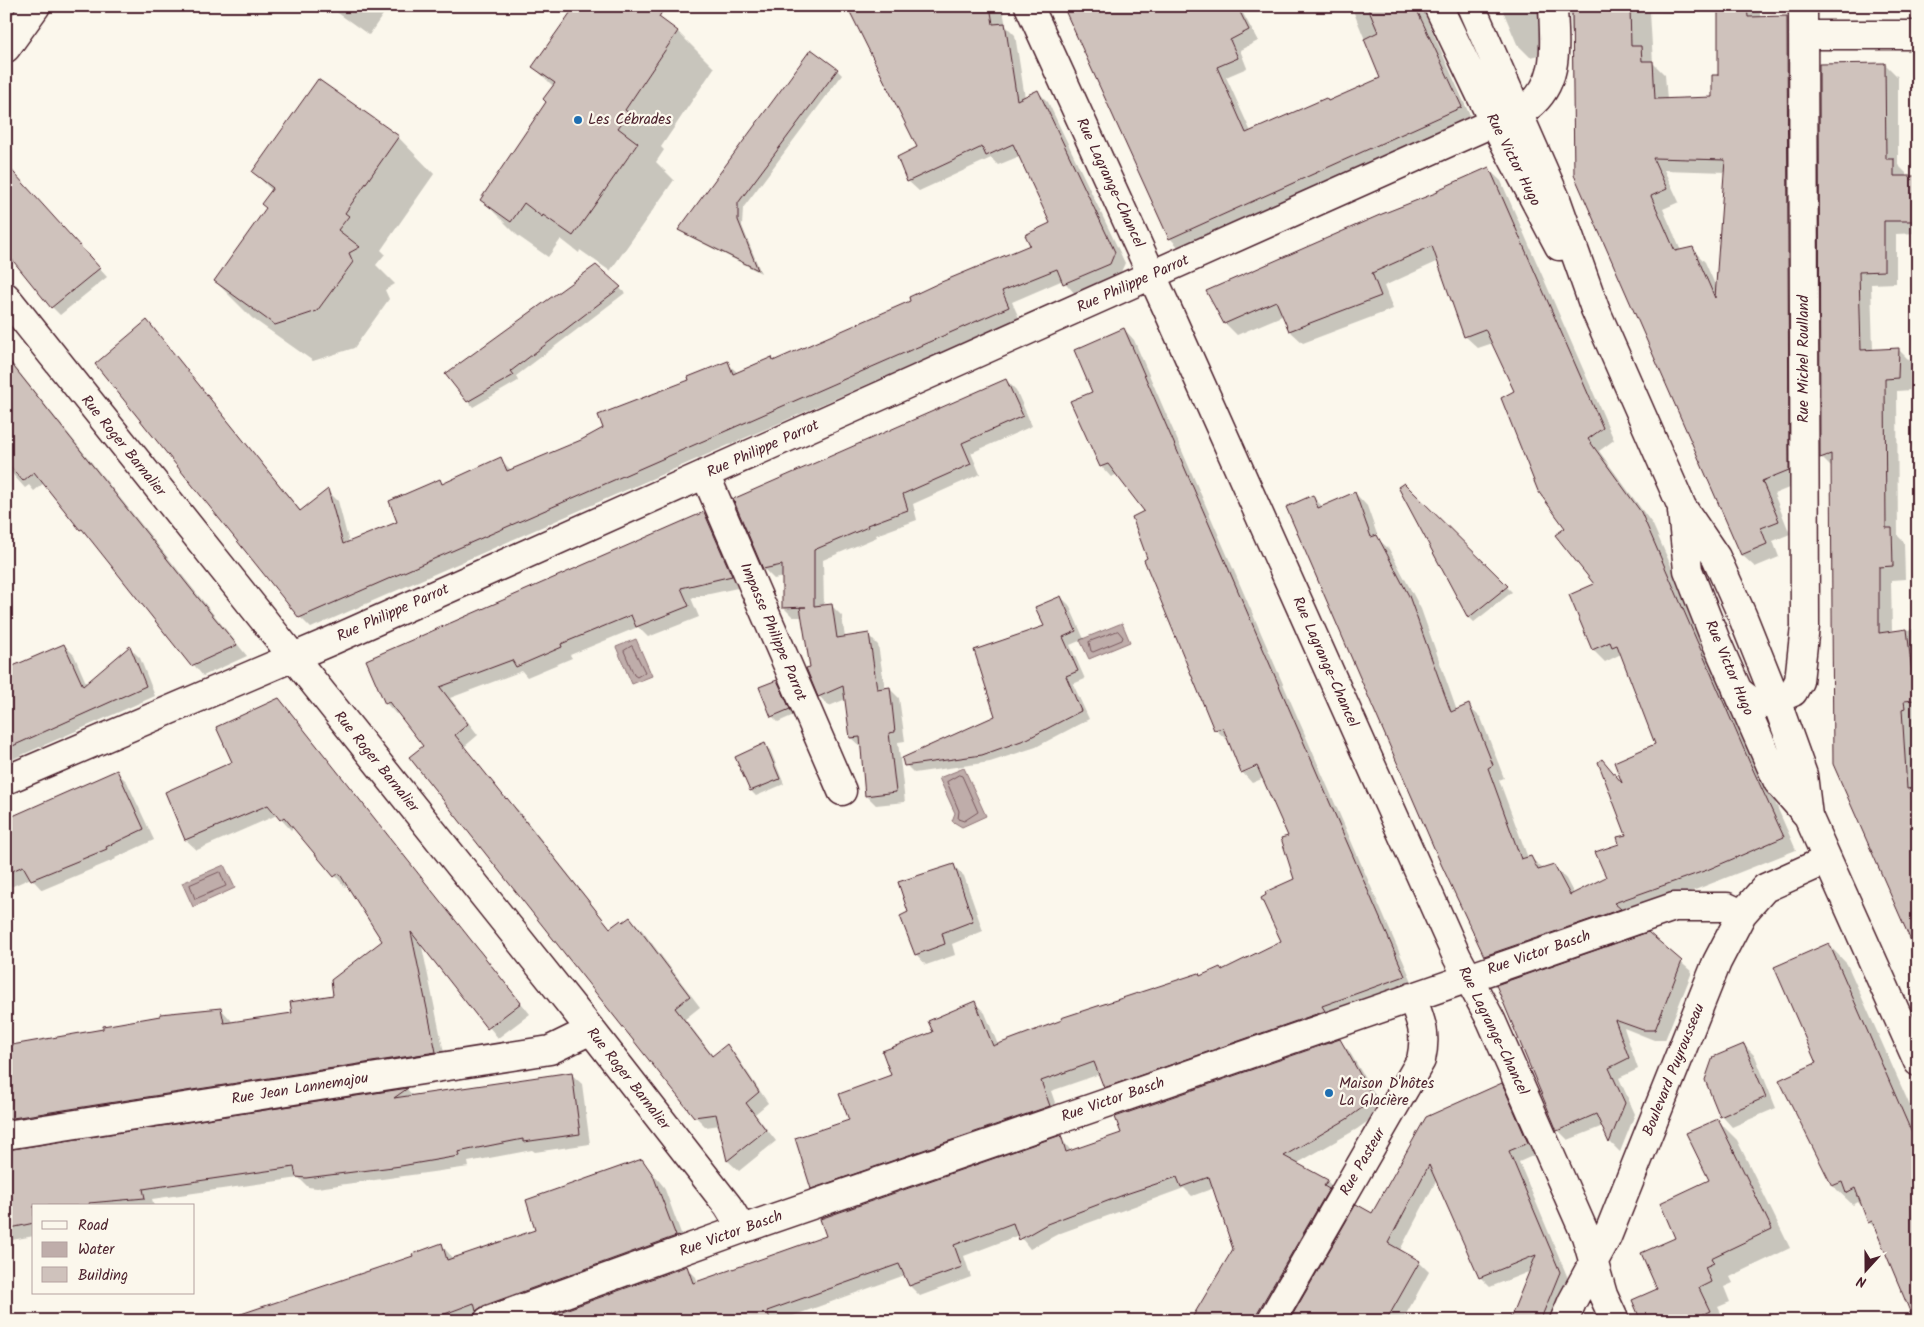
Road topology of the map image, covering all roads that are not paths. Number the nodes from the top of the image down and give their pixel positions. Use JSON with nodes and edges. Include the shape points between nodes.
{"nodes":[{"id":1,"x":36,"y":6,"type":"edge"},
{"id":2,"x":1029,"y":6,"type":"edge"},
{"id":3,"x":1438,"y":6,"type":"edge"},
{"id":4,"x":1471,"y":6,"type":"edge"},
{"id":5,"x":1553,"y":6,"type":"edge"},
{"id":6,"x":1803,"y":6,"type":"edge"},
{"id":7,"x":1803,"y":35,"type":"junction"},
{"id":8,"x":1918,"y":36,"type":"edge"},
{"id":9,"x":6,"y":48,"type":"edge"},
{"id":10,"x":1506,"y":117,"type":"junction"},
{"id":11,"x":1152,"y":276,"type":"junction"},
{"id":12,"x":6,"y":297,"type":"edge"},
{"id":13,"x":705,"y":474,"type":"junction"},
{"id":14,"x":1682,"y":507,"type":"junction"},
{"id":15,"x":291,"y":656,"type":"junction"},
{"id":16,"x":1737,"y":690,"type":"junction"},
{"id":17,"x":1776,"y":700,"type":"junction"},
{"id":18,"x":6,"y":780,"type":"edge"},
{"id":19,"x":842,"y":791,"type":"dead end"},
{"id":20,"x":1808,"y":816,"type":"junction"},
{"id":21,"x":1827,"y":860,"type":"junction"},
{"id":22,"x":1742,"y":914,"type":"junction"},
{"id":23,"x":1467,"y":978,"type":"junction"},
{"id":24,"x":1412,"y":997,"type":"junction"},
{"id":25,"x":591,"y":1030,"type":"junction"},
{"id":26,"x":1918,"y":1062,"type":"edge"},
{"id":27,"x":6,"y":1134,"type":"edge"},
{"id":28,"x":742,"y":1230,"type":"junction"},
{"id":29,"x":1592,"y":1263,"type":"junction"},
{"id":30,"x":544,"y":1311,"type":"edge"},
{"id":31,"x":488,"y":1321,"type":"edge"},
{"id":32,"x":1272,"y":1321,"type":"edge"},
{"id":33,"x":1564,"y":1321,"type":"edge"},
{"id":34,"x":1614,"y":1321,"type":"edge"}],
"edges":[{"from":1,"to":9,"type":"street"},
{"from":2,"to":11,"type":"street","name":"Rue Lagrange-Chancel"},
{"from":3,"to":10,"type":"street","name":"Rue Victor Hugo"},
{"from":4,"to":10,"type":"street","name":"Rue Victor Hugo"},
{"from":5,"to":10,"type":"street","name":"Rue Philippe Parrot","via":[[1554,60],[1546,88],[1538,100]]},
{"from":6,"to":7,"type":"street","name":"Rue Michel Roulland"},
{"from":7,"to":8,"type":"street"},
{"from":7,"to":17,"type":"street","name":"Rue Michel Roulland","via":[[1805,626],[1799,681],[1792,692]]},
{"from":10,"to":11,"type":"street","name":"Rue Philippe Parrot"},
{"from":10,"to":14,"type":"street","name":"Rue Victor Hugo","via":[[1556,199],[1595,310]]},
{"from":11,"to":13,"type":"street","name":"Rue Philippe Parrot"},
{"from":11,"to":23,"type":"street","name":"Rue Lagrange-Chancel"},
{"from":12,"to":15,"type":"street","name":"Rue Roger Barnalier"},
{"from":13,"to":15,"type":"street","name":"Rue Philippe Parrot"},
{"from":13,"to":19,"type":"street","name":"Impasse Philippe Parrot"},
{"from":14,"to":16,"type":"street","name":"Rue Victor Hugo","via":[[1688,570]]},
{"from":14,"to":17,"type":"street","name":"Rue Victor Hugo","via":[[1716,557]]},
{"from":15,"to":18,"type":"street","name":"Rue Philippe Parrot"},
{"from":15,"to":25,"type":"street","name":"Rue Roger Barnalier"},
{"from":16,"to":17,"type":"street","via":[[1752,702]]},
{"from":16,"to":20,"type":"street","name":"Rue Victor Hugo","via":[[1778,782]]},
{"from":17,"to":20,"type":"street","name":"Rue Victor Hugo","via":[[1803,775]]},
{"from":20,"to":21,"type":"street","name":"Rue Victor Hugo"},
{"from":21,"to":22,"type":"street","name":"Boulevard Puyrousseau","via":[[1764,888]]},
{"from":21,"to":26,"type":"street","name":"Rue Victor Hugo"},
{"from":22,"to":23,"type":"street","name":"Rue Victor Basch","via":[[1727,907],[1674,907]]},
{"from":22,"to":29,"type":"street","name":"Boulevard Puyrousseau","via":[[1717,962],[1607,1237]]},
{"from":23,"to":24,"type":"street","name":"Rue Victor Basch"},
{"from":23,"to":29,"type":"street","name":"Rue Lagrange-Chancel","via":[[1491,1020],[1582,1227]]},
{"from":24,"to":28,"type":"street","name":"Rue Victor Basch"},
{"from":24,"to":32,"type":"street","name":"Rue Pasteur","via":[[1424,1029],[1421,1060]]},
{"from":25,"to":27,"type":"street","name":"Rue Jean Lannemajou","via":[[550,1050]]},
{"from":25,"to":28,"type":"street","name":"Rue Roger Barnalier","via":[[728,1206]]},
{"from":28,"to":30,"type":"street","name":"Rue Victor Basch"},
{"from":29,"to":33,"type":"street","name":"Boulevard Puyrousseau"},
{"from":29,"to":34,"type":"street","name":"Rue Lagrange-Chancel"},
{"from":30,"to":31,"type":"street","name":"Rue Victor Basch"}]}
